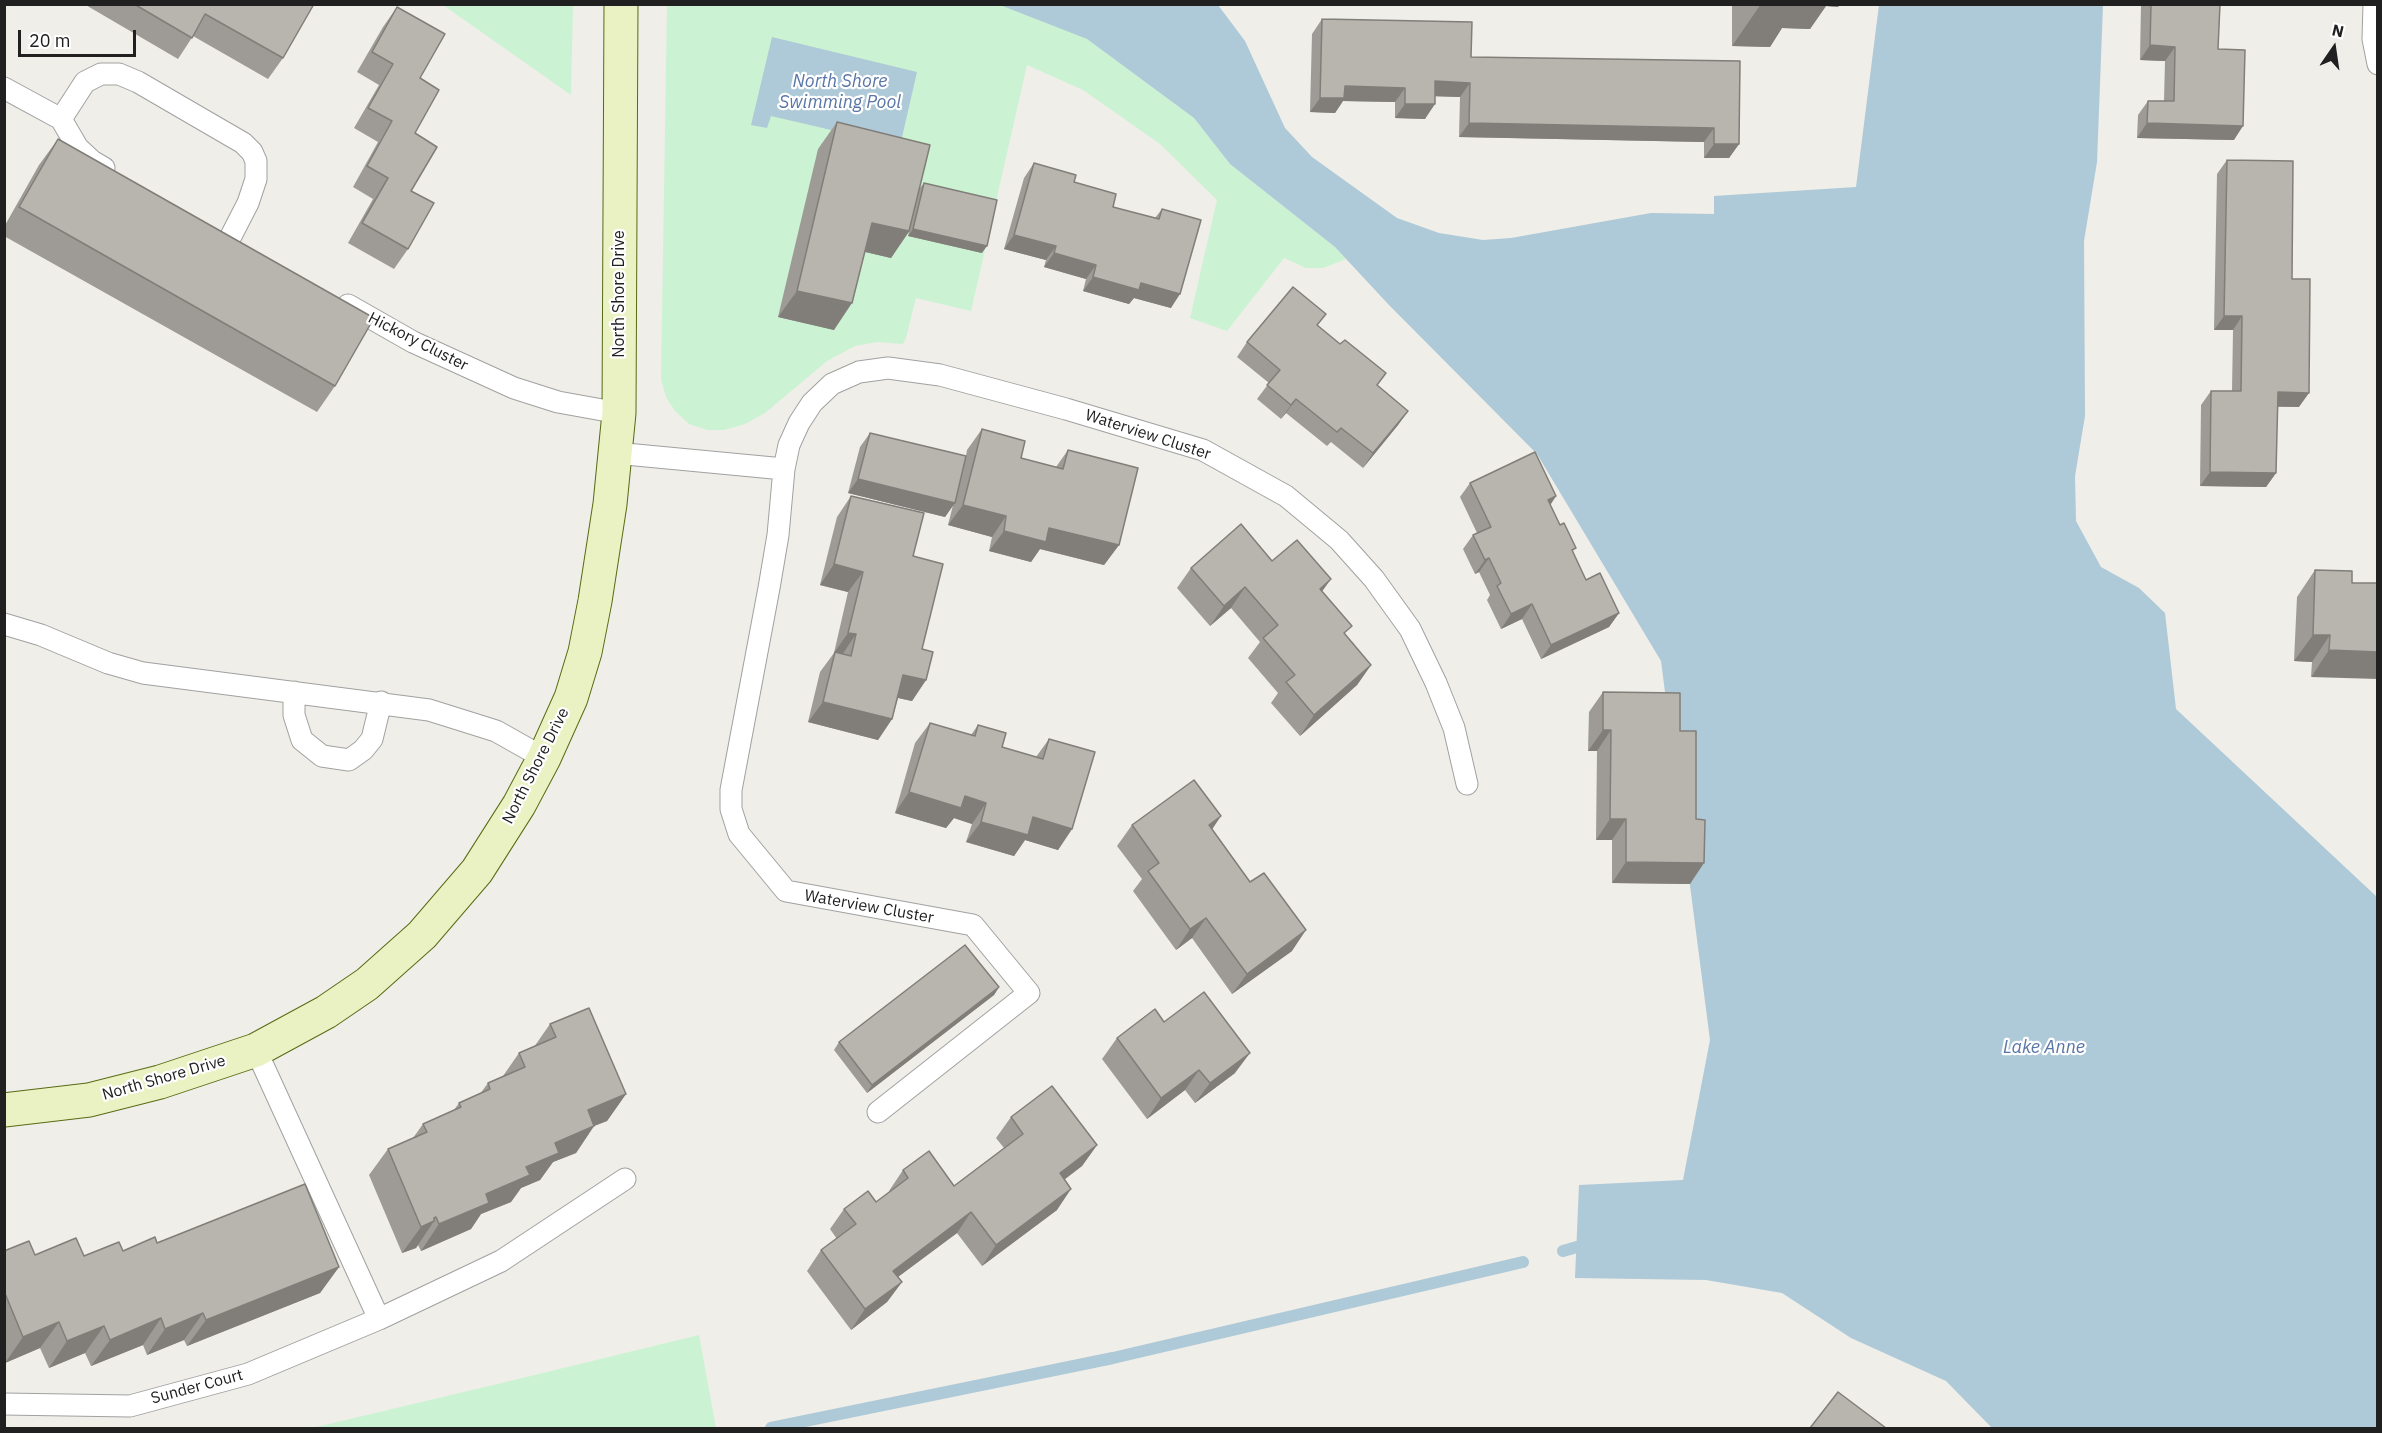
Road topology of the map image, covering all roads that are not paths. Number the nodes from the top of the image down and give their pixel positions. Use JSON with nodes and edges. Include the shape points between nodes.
{"nodes":[{"id":1,"x":621,"y":4,"type":"edge"},
{"id":2,"x":2374,"y":4,"type":"edge"},
{"id":3,"x":2378,"y":64,"type":"edge"},
{"id":4,"x":4,"y":88,"type":"edge"},
{"id":5,"x":60,"y":120,"type":"junction"},
{"id":6,"x":121,"y":178,"type":"edge"},
{"id":7,"x":210,"y":227,"type":"edge"},
{"id":8,"x":230,"y":238,"type":"junction"},
{"id":9,"x":250,"y":250,"type":"edge"},
{"id":10,"x":332,"y":296,"type":"edge"},
{"id":11,"x":619,"y":413,"type":"junction"},
{"id":12,"x":615,"y":453,"type":"junction"},
{"id":13,"x":784,"y":469,"type":"junction"},
{"id":14,"x":4,"y":624,"type":"edge"},
{"id":15,"x":294,"y":692,"type":"junction"},
{"id":16,"x":381,"y":702,"type":"junction"},
{"id":17,"x":544,"y":758,"type":"junction"},
{"id":18,"x":1467,"y":784,"type":"dead end"},
{"id":19,"x":256,"y":1050,"type":"junction"},
{"id":20,"x":4,"y":1110,"type":"edge"},
{"id":21,"x":878,"y":1112,"type":"dead end"},
{"id":22,"x":624,"y":1179,"type":"dead end"},
{"id":23,"x":379,"y":1319,"type":"junction"},
{"id":24,"x":4,"y":1404,"type":"edge"}],
"edges":[{"from":1,"to":11,"type":"street","name":"North Shore Drive"},
{"from":2,"to":3,"type":"lane","via":[[2373,39]]},
{"from":4,"to":5,"type":"lane"},
{"from":5,"to":6,"type":"lane","via":[[85,156]]},
{"from":5,"to":8,"type":"lane","via":[[85,82],[101,74],[118,74],[243,143],[256,161],[256,179]]},
{"from":7,"to":8,"type":"lane"},
{"from":8,"to":9,"type":"lane"},
{"from":10,"to":11,"type":"lane","name":"Hickory Cluster","via":[[413,342],[497,381],[558,402]]},
{"from":11,"to":12,"type":"street","name":"North Shore Drive"},
{"from":12,"to":13,"type":"lane"},
{"from":12,"to":17,"type":"street","name":"North Shore Drive","via":[[604,551],[585,652],[567,708]]},
{"from":13,"to":18,"type":"lane","name":"Waterview Cluster","via":[[789,445],[812,403],[832,384],[860,372],[888,368],[940,375],[1203,450],[1286,496],[1339,540],[1374,579],[1410,629],[1436,683],[1454,728]]},
{"from":13,"to":21,"type":"lane","name":"Waterview Cluster","via":[[778,535],[731,790],[731,809],[739,834],[786,891],[973,926],[1029,993]]},
{"from":14,"to":15,"type":"lane","via":[[143,673]]},
{"from":15,"to":16,"type":"lane"},
{"from":15,"to":16,"type":"lane","via":[[294,715],[302,740],[322,756],[349,760],[372,739]]},
{"from":16,"to":17,"type":"lane","via":[[429,710],[495,731]]},
{"from":17,"to":19,"type":"street","name":"North Shore Drive","via":[[477,870],[422,935],[368,984]]},
{"from":19,"to":20,"type":"street","name":"North Shore Drive","via":[[160,1082],[89,1100]]},
{"from":19,"to":23,"type":"lane"},
{"from":22,"to":23,"type":"lane","name":"Sunder Court","via":[[501,1261]]},
{"from":23,"to":24,"type":"lane","name":"Sunder Court","via":[[248,1374],[130,1406]]}]}
